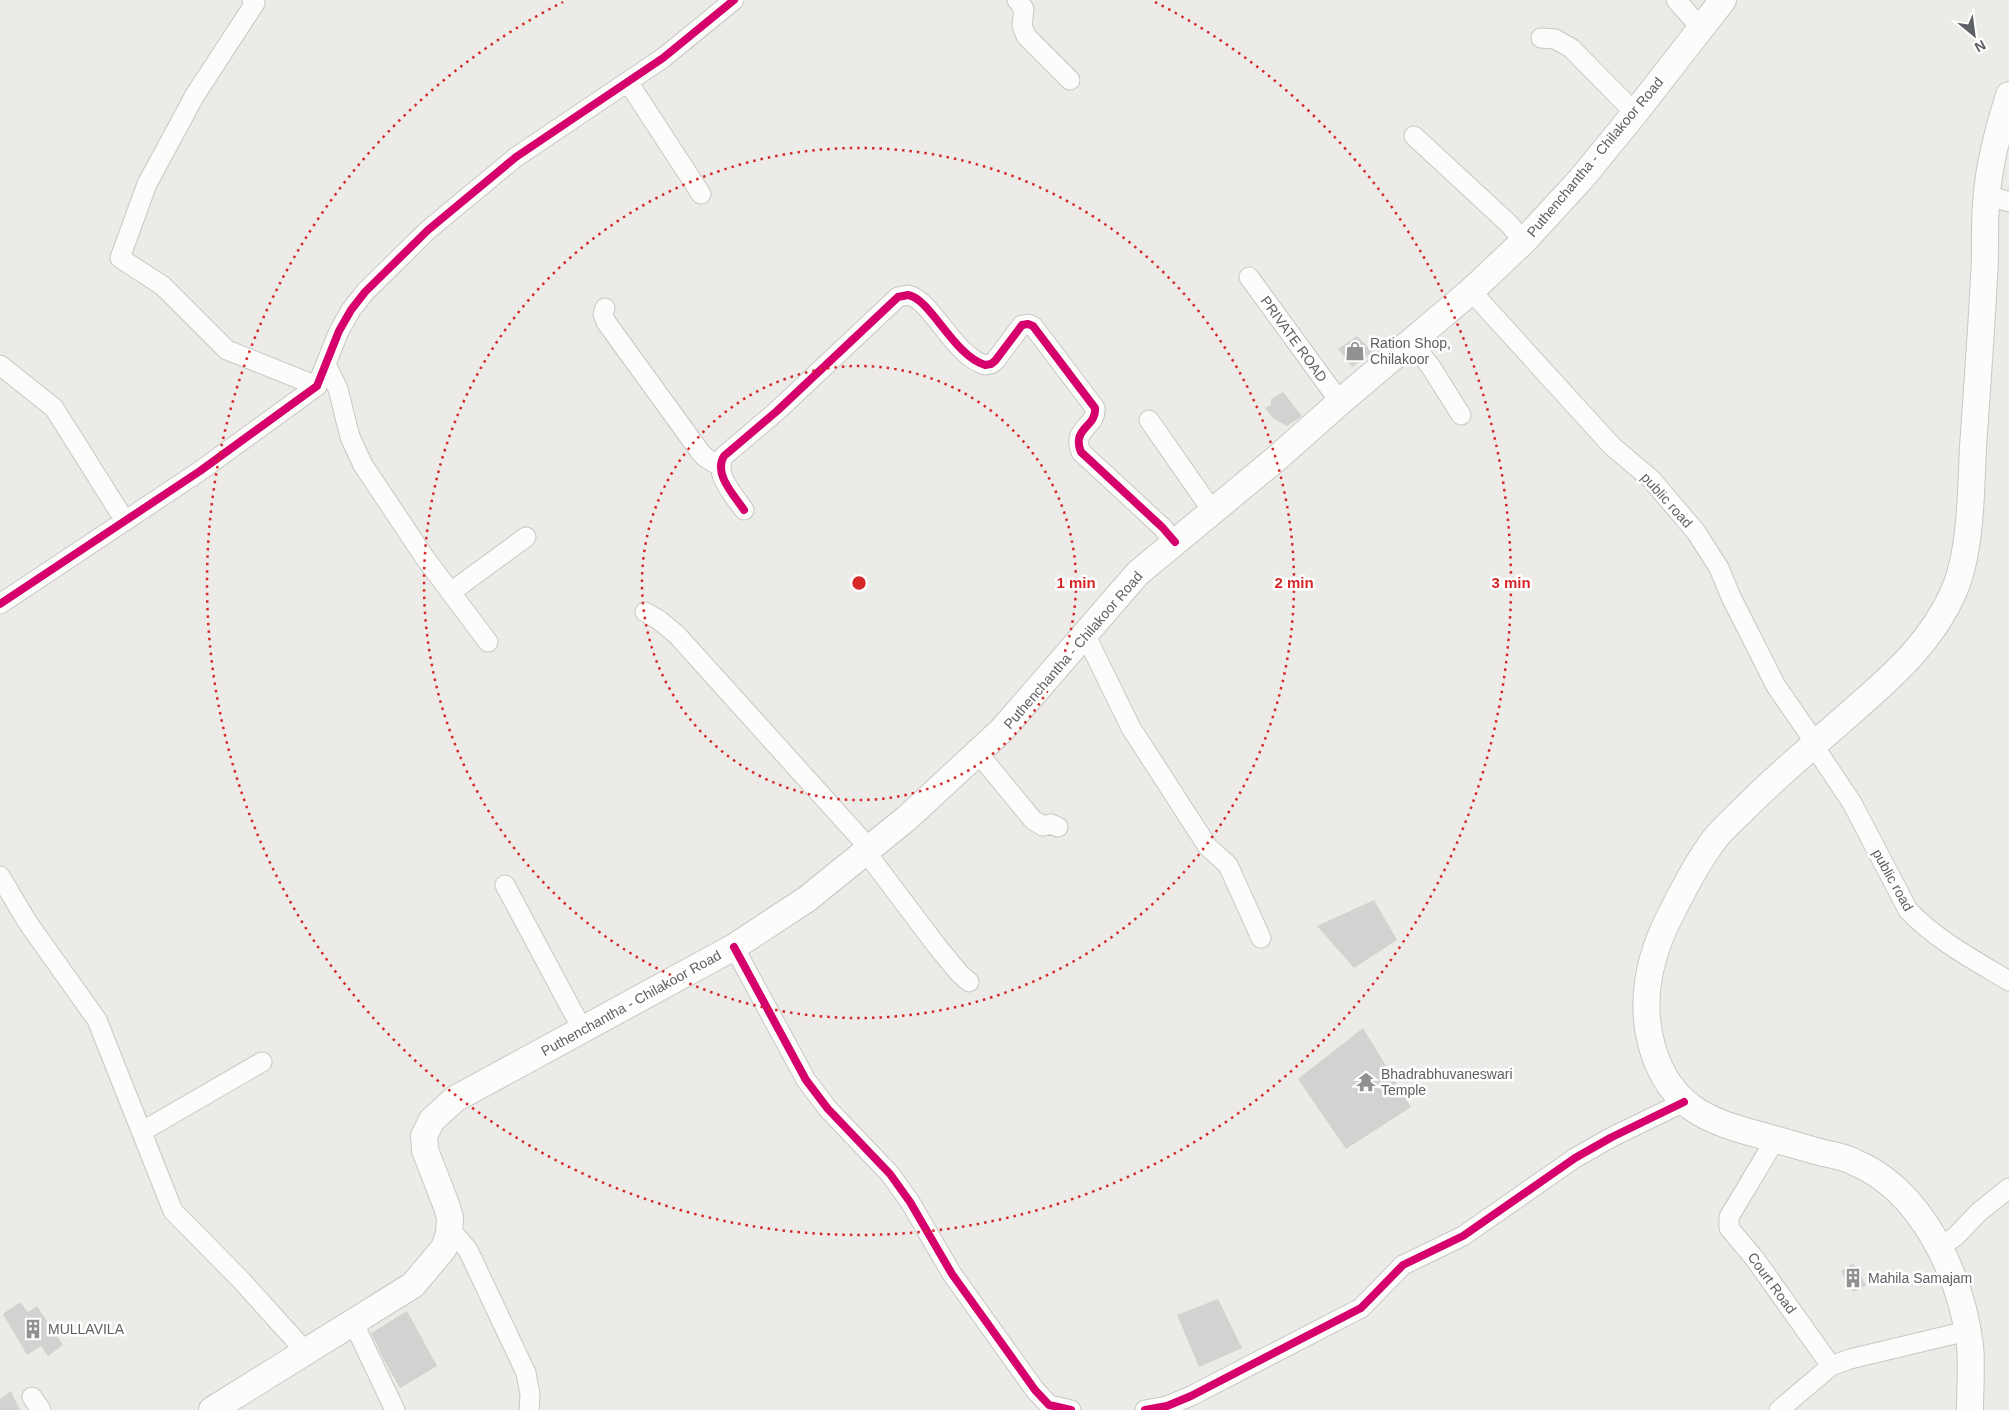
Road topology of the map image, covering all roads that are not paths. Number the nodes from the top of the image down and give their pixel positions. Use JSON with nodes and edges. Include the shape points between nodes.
{"nodes":[{"id":1,"x":252,"y":0,"type":"edge"},
{"id":2,"x":734,"y":0,"type":"edge"},
{"id":3,"x":1017,"y":0,"type":"edge"},
{"id":4,"x":1676,"y":0,"type":"edge"},
{"id":5,"x":1723,"y":0,"type":"edge"},
{"id":6,"x":1701,"y":28,"type":"junction"},
{"id":7,"x":1541,"y":38,"type":"dead end"},
{"id":8,"x":1070,"y":80,"type":"dead end"},
{"id":9,"x":628,"y":82,"type":"junction"},
{"id":10,"x":2009,"y":94,"type":"edge"},
{"id":11,"x":1636,"y":113,"type":"junction"},
{"id":12,"x":1414,"y":136,"type":"dead end"},
{"id":13,"x":701,"y":194,"type":"dead end"},
{"id":14,"x":1998,"y":198,"type":"edge"},
{"id":15,"x":1524,"y":241,"type":"junction"},
{"id":16,"x":1249,"y":277,"type":"dead end"},
{"id":17,"x":1471,"y":291,"type":"junction"},
{"id":18,"x":605,"y":308,"type":"dead end"},
{"id":19,"x":1411,"y":342,"type":"junction"},
{"id":20,"x":0,"y":365,"type":"edge"},
{"id":21,"x":327,"y":366,"type":"junction"},
{"id":22,"x":317,"y":386,"type":"junction"},
{"id":23,"x":1340,"y":402,"type":"junction"},
{"id":24,"x":1461,"y":415,"type":"dead end"},
{"id":25,"x":1149,"y":420,"type":"dead end"},
{"id":26,"x":720,"y":466,"type":"junction"},
{"id":27,"x":744,"y":510,"type":"dead end"},
{"id":28,"x":1213,"y":512,"type":"junction"},
{"id":29,"x":124,"y":521,"type":"junction"},
{"id":30,"x":526,"y":538,"type":"dead end"},
{"id":31,"x":1175,"y":542,"type":"junction"},
{"id":32,"x":451,"y":592,"type":"junction"},
{"id":33,"x":0,"y":604,"type":"edge"},
{"id":34,"x":645,"y":612,"type":"dead end"},
{"id":35,"x":1085,"y":634,"type":"junction"},
{"id":36,"x":488,"y":642,"type":"dead end"},
{"id":37,"x":1815,"y":745,"type":"junction"},
{"id":38,"x":978,"y":752,"type":"junction"},
{"id":39,"x":1058,"y":827,"type":"dead end"},
{"id":40,"x":868,"y":851,"type":"junction"},
{"id":41,"x":0,"y":876,"type":"edge"},
{"id":42,"x":505,"y":885,"type":"dead end"},
{"id":43,"x":1261,"y":938,"type":"dead end"},
{"id":44,"x":734,"y":947,"type":"junction"},
{"id":45,"x":2009,"y":981,"type":"edge"},
{"id":46,"x":970,"y":982,"type":"dead end"},
{"id":47,"x":582,"y":1029,"type":"junction"},
{"id":48,"x":262,"y":1062,"type":"dead end"},
{"id":49,"x":1684,"y":1102,"type":"junction"},
{"id":50,"x":148,"y":1128,"type":"dead end"},
{"id":51,"x":1775,"y":1140,"type":"junction"},
{"id":52,"x":2009,"y":1188,"type":"edge"},
{"id":53,"x":449,"y":1234,"type":"junction"},
{"id":54,"x":1939,"y":1248,"type":"junction"},
{"id":55,"x":353,"y":1322,"type":"junction"},
{"id":56,"x":1967,"y":1330,"type":"junction"},
{"id":57,"x":306,"y":1352,"type":"junction"},
{"id":58,"x":1831,"y":1366,"type":"junction"},
{"id":59,"x":1058,"y":1408,"type":"edge"},
{"id":60,"x":212,"y":1410,"type":"edge"},
{"id":61,"x":395,"y":1410,"type":"edge"},
{"id":62,"x":529,"y":1410,"type":"edge"},
{"id":63,"x":1146,"y":1410,"type":"edge"},
{"id":64,"x":1779,"y":1410,"type":"edge"},
{"id":65,"x":1970,"y":1410,"type":"edge"}],
"edges":[{"from":1,"to":22,"type":"street","via":[[255,3],[195,95],[147,184],[120,258],[163,286],[227,350]]},
{"from":2,"to":9,"type":"street"},
{"from":3,"to":8,"type":"street","via":[[1024,9],[1022,25],[1026,36]]},
{"from":4,"to":6,"type":"street"},
{"from":5,"to":6,"type":"main road","name":"Puthenchantha - Chilakoor Road"},
{"from":6,"to":11,"type":"main road","name":"Puthenchantha - Chilakoor Road"},
{"from":7,"to":11,"type":"street","via":[[1555,39],[1572,48]]},
{"from":9,"to":13,"type":"street"},
{"from":9,"to":21,"type":"street","via":[[516,157],[428,230],[364,292],[339,332]]},
{"from":10,"to":14,"type":"main road","via":[[1993,149]]},
{"from":11,"to":15,"type":"main road","name":"Puthenchantha - Chilakoor Road"},
{"from":12,"to":15,"type":"street"},
{"from":14,"to":37,"type":"main road","via":[[1985,273],[1969,511],[1955,588],[1923,645]]},
{"from":15,"to":17,"type":"main road","name":"Puthenchantha - Chilakoor Road"},
{"from":16,"to":23,"type":"street","name":"PRIVATE ROAD"},
{"from":17,"to":19,"type":"main road","name":"Puthenchantha - Chilakoor Road"},
{"from":17,"to":37,"type":"street","name":"public road","via":[[1612,446],[1651,479],[1696,532],[1719,568],[1776,686]]},
{"from":18,"to":26,"type":"street","via":[[606,322],[701,453]]},
{"from":19,"to":23,"type":"main road","name":"Puthenchantha - Chilakoor Road"},
{"from":19,"to":24,"type":"street"},
{"from":20,"to":29,"type":"street","via":[[54,408]]},
{"from":21,"to":22,"type":"street"},
{"from":21,"to":32,"type":"street","via":[[338,389],[350,437],[363,465]]},
{"from":22,"to":29,"type":"street","via":[[200,471]]},
{"from":23,"to":28,"type":"main road","name":"Puthenchantha - Chilakoor Road"},
{"from":25,"to":28,"type":"street"},
{"from":26,"to":27,"type":"street","via":[[722,475]]},
{"from":26,"to":31,"type":"street","via":[[726,453],[777,411],[898,297],[912,295],[923,303],[954,343],[985,365],[995,361],[1022,325],[1032,325],[1095,408],[1094,418],[1079,436],[1081,452]]},
{"from":28,"to":31,"type":"main road","name":"Puthenchantha - Chilakoor Road"},
{"from":29,"to":33,"type":"street"},
{"from":30,"to":32,"type":"street"},
{"from":31,"to":35,"type":"main road","name":"Puthenchantha - Chilakoor Road","via":[[1138,574]]},
{"from":32,"to":36,"type":"street"},
{"from":34,"to":40,"type":"street","via":[[677,635]]},
{"from":35,"to":38,"type":"main road","name":"Puthenchantha - Chilakoor Road","via":[[1002,730]]},
{"from":35,"to":43,"type":"street","via":[[1130,728],[1208,847],[1228,865]]},
{"from":37,"to":45,"type":"street","name":"public road","via":[[1852,804],[1908,910],[1958,951]]},
{"from":37,"to":49,"type":"main road","via":[[1764,789],[1714,839],[1664,928],[1651,966],[1646,1013],[1659,1067]]},
{"from":38,"to":39,"type":"street","via":[[1033,820],[1042,826],[1051,824]]},
{"from":38,"to":40,"type":"main road","name":"Puthenchantha - Chilakoor Road"},
{"from":40,"to":44,"type":"main road","name":"Puthenchantha - Chilakoor Road","via":[[806,899]]},
{"from":40,"to":46,"type":"street","via":[[936,945]]},
{"from":41,"to":57,"type":"street","via":[[28,923],[97,1020],[173,1211]]},
{"from":42,"to":47,"type":"street"},
{"from":44,"to":47,"type":"main road","name":"Puthenchantha - Chilakoor Road"},
{"from":44,"to":59,"type":"street","via":[[806,1080],[828,1109],[890,1174],[989,1329],[1035,1390]]},
{"from":47,"to":53,"type":"main road","name":"Puthenchantha - Chilakoor Road","via":[[455,1099],[432,1120],[424,1136],[425,1150],[447,1206]]},
{"from":48,"to":50,"type":"street"},
{"from":49,"to":51,"type":"main road","via":[[1719,1124]]},
{"from":49,"to":63,"type":"street","via":[[1582,1154],[1462,1236],[1403,1266],[1361,1308],[1191,1396]]},
{"from":51,"to":54,"type":"main road","via":[[1851,1160],[1872,1171],[1903,1195]]},
{"from":51,"to":58,"type":"street","name":"Court Road","via":[[1729,1217],[1728,1224]]},
{"from":52,"to":54,"type":"street"},
{"from":53,"to":55,"type":"main road","via":[[444,1248],[413,1285]]},
{"from":53,"to":62,"type":"street","via":[[458,1238],[468,1250],[512,1341],[526,1373]]},
{"from":54,"to":56,"type":"main road","via":[[1960,1301]]},
{"from":55,"to":57,"type":"main road"},
{"from":55,"to":61,"type":"street"},
{"from":56,"to":58,"type":"street"},
{"from":56,"to":65,"type":"main road"},
{"from":57,"to":60,"type":"main road"},
{"from":58,"to":64,"type":"street"}]}
